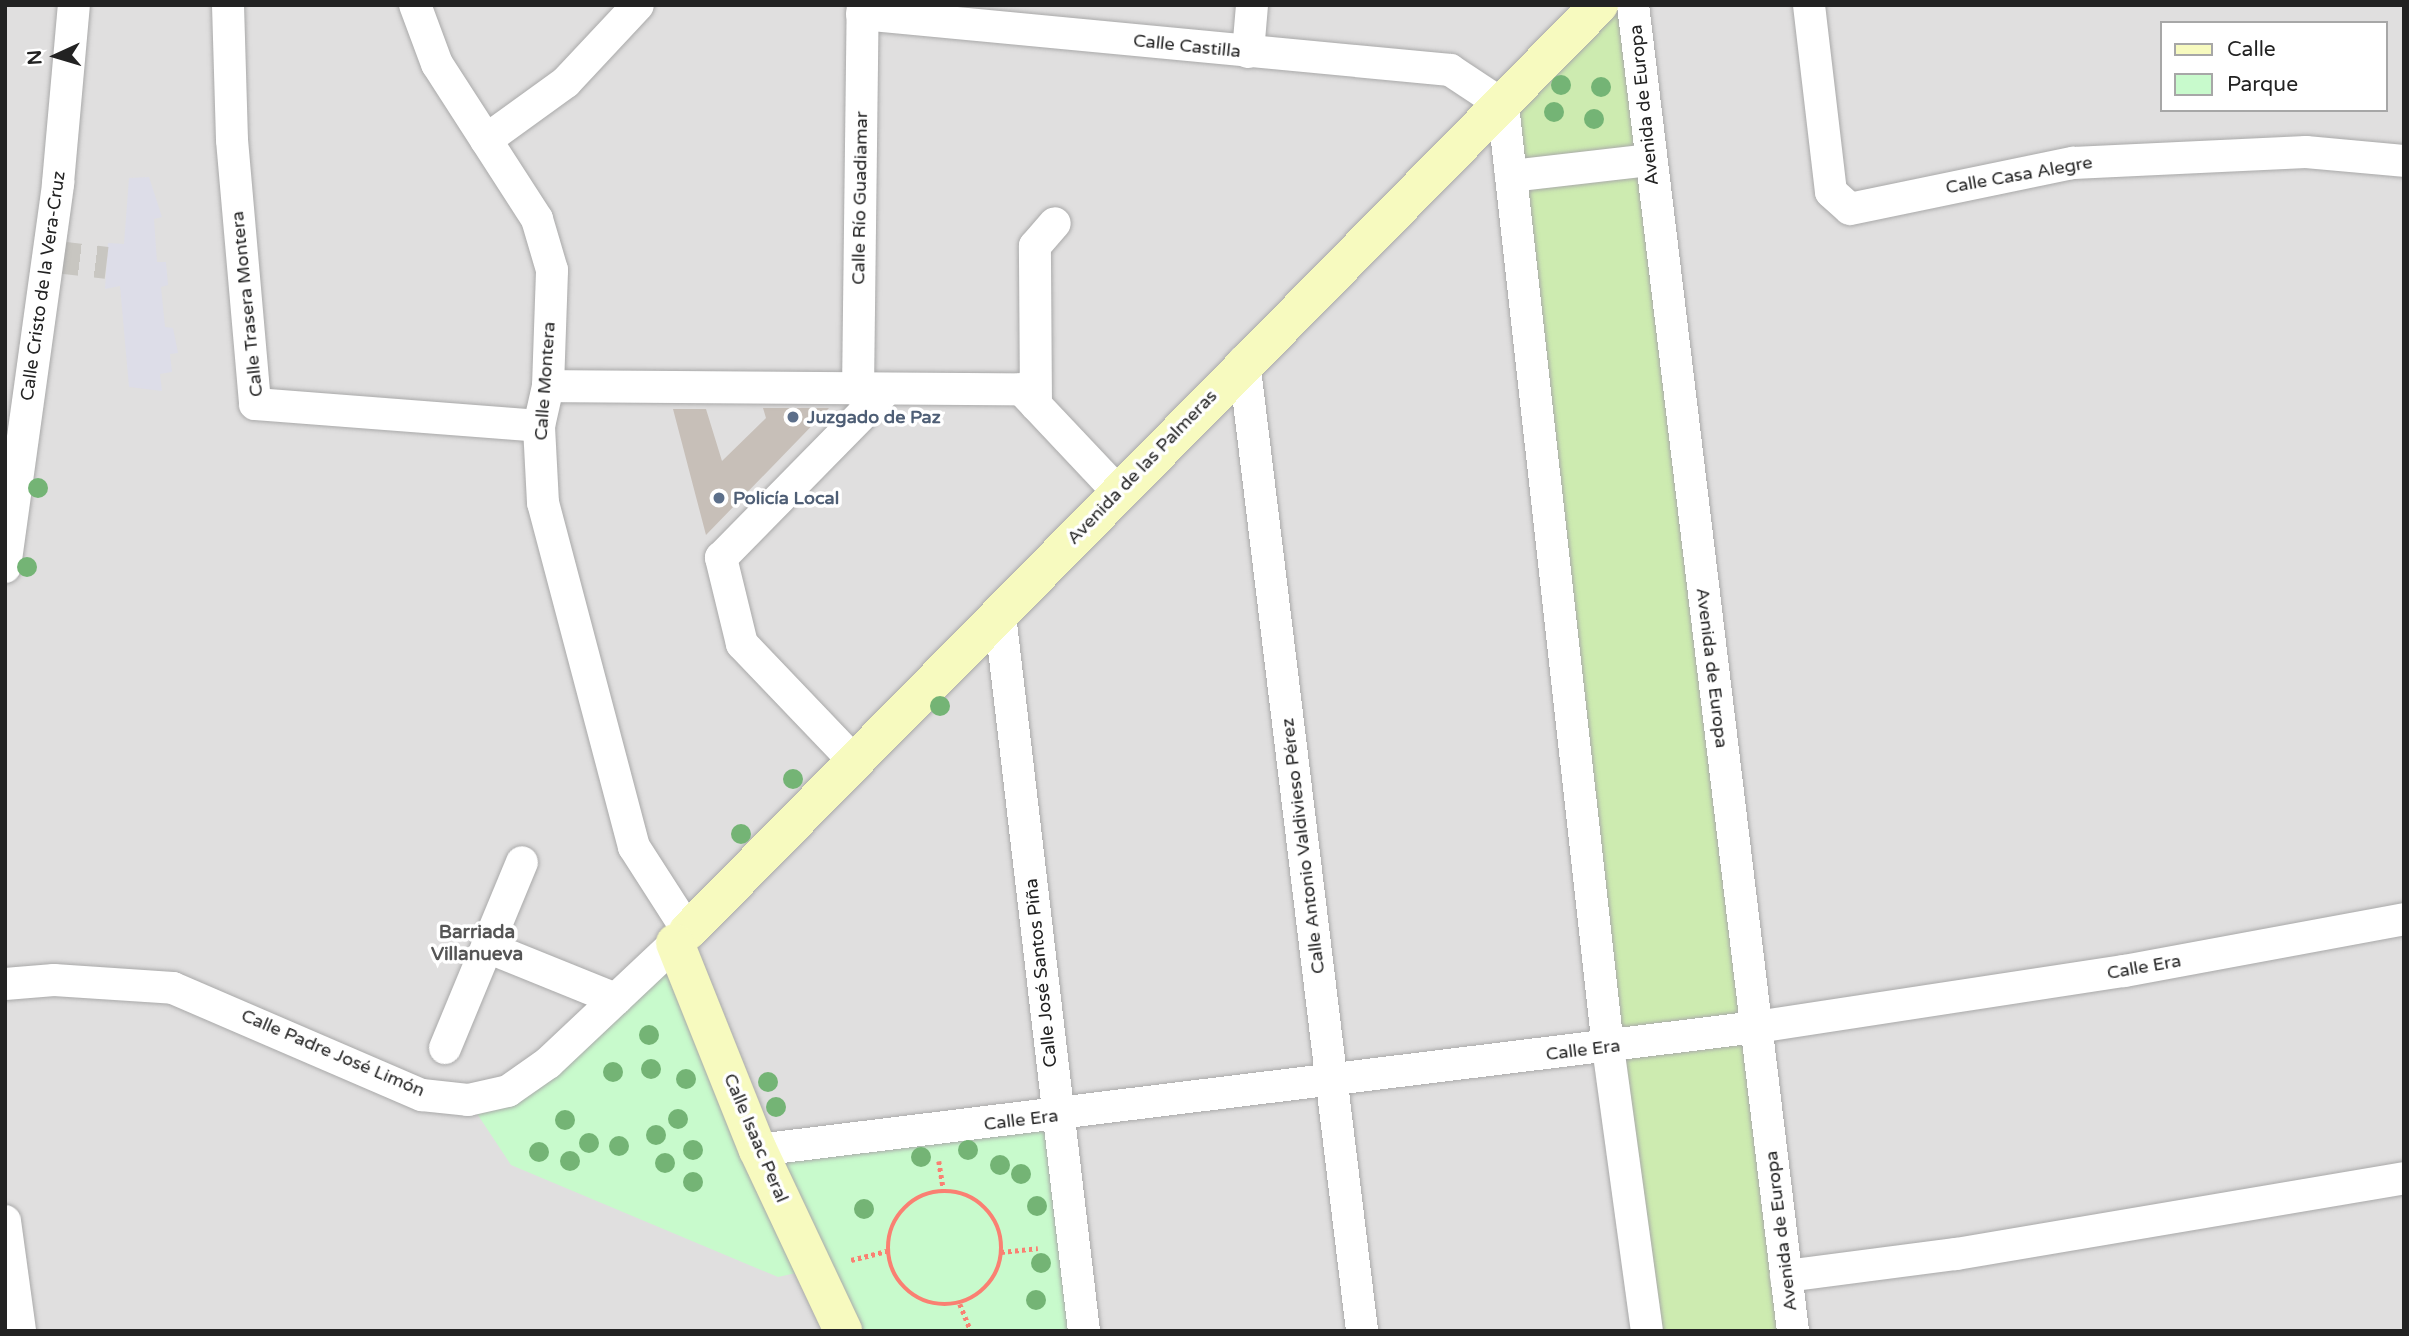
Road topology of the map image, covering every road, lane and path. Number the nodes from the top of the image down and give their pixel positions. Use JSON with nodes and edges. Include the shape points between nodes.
{"nodes":[{"id":1,"x":74,"y":5,"type":"edge"},
{"id":2,"x":228,"y":5,"type":"edge"},
{"id":3,"x":415,"y":5,"type":"edge"},
{"id":4,"x":638,"y":5,"type":"edge"},
{"id":5,"x":1252,"y":5,"type":"edge"},
{"id":6,"x":1599,"y":5,"type":"edge"},
{"id":7,"x":1633,"y":5,"type":"edge"},
{"id":8,"x":1809,"y":5,"type":"edge"},
{"id":9,"x":862,"y":9,"type":"edge"},
{"id":10,"x":1248,"y":52,"type":"junction"},
{"id":11,"x":1503,"y":105,"type":"junction"},
{"id":12,"x":486,"y":140,"type":"junction"},
{"id":13,"x":1650,"y":160,"type":"junction"},
{"id":14,"x":2404,"y":161,"type":"edge"},
{"id":15,"x":1511,"y":176,"type":"junction"},
{"id":16,"x":1055,"y":223,"type":"dead end"},
{"id":17,"x":1244,"y":361,"type":"junction"},
{"id":18,"x":548,"y":386,"type":"junction"},
{"id":19,"x":871,"y":391,"type":"junction"},
{"id":20,"x":1036,"y":405,"type":"junction"},
{"id":21,"x":539,"y":426,"type":"junction"},
{"id":22,"x":1117,"y":491,"type":"junction"},
{"id":23,"x":6,"y":549,"type":"edge"},
{"id":24,"x":1000,"y":615,"type":"junction"},
{"id":25,"x":853,"y":760,"type":"junction"},
{"id":26,"x":522,"y":862,"type":"dead end"},
{"id":27,"x":2404,"y":919,"type":"edge"},
{"id":28,"x":682,"y":937,"type":"junction"},
{"id":29,"x":487,"y":947,"type":"junction"},
{"id":30,"x":5,"y":984,"type":"edge"},
{"id":31,"x":616,"y":999,"type":"junction"},
{"id":32,"x":1756,"y":1027,"type":"junction"},
{"id":33,"x":1608,"y":1047,"type":"junction"},
{"id":34,"x":444,"y":1048,"type":"dead end"},
{"id":35,"x":1331,"y":1081,"type":"junction"},
{"id":36,"x":1057,"y":1116,"type":"junction"},
{"id":37,"x":758,"y":1150,"type":"junction"},
{"id":38,"x":2404,"y":1178,"type":"edge"},
{"id":39,"x":5,"y":1221,"type":"edge"},
{"id":40,"x":1786,"y":1276,"type":"junction"},
{"id":41,"x":960,"y":1304,"type":"junction"},
{"id":42,"x":20,"y":1331,"type":"edge"},
{"id":43,"x":843,"y":1331,"type":"edge"},
{"id":44,"x":971,"y":1331,"type":"edge"},
{"id":45,"x":1084,"y":1331,"type":"edge"},
{"id":46,"x":1362,"y":1331,"type":"edge"},
{"id":47,"x":1647,"y":1331,"type":"edge"},
{"id":48,"x":1793,"y":1331,"type":"edge"}],
"edges":[{"from":1,"to":23,"type":"street","name":"Calle Cristo de la Vera-Cruz","via":[[60,169]]},
{"from":2,"to":21,"type":"street","name":"Calle Trasera Montera","via":[[232,139],[255,404]]},
{"from":3,"to":12,"type":"street","name":"Calle Montera","via":[[437,64]]},
{"from":4,"to":12,"type":"street","via":[[566,82]]},
{"from":5,"to":10,"type":"street"},
{"from":6,"to":11,"type":"main road","name":"Avenida de las Palmeras"},
{"from":7,"to":13,"type":"street","name":"Avenida de Europa"},
{"from":8,"to":14,"type":"street","name":"Calle Casa Alegre","via":[[1831,192],[1850,209],[2073,163],[2306,152]]},
{"from":9,"to":10,"type":"street","name":"Calle Castilla"},
{"from":9,"to":19,"type":"street","name":"Calle Río Guadiamar"},
{"from":10,"to":11,"type":"street","name":"Calle Castilla","via":[[1450,70]]},
{"from":11,"to":15,"type":"street"},
{"from":11,"to":17,"type":"main road","name":"Avenida de las Palmeras"},
{"from":12,"to":18,"type":"street","name":"Calle Montera","via":[[537,219],[551,270]]},
{"from":13,"to":15,"type":"street"},
{"from":13,"to":32,"type":"street","name":"Avenida de Europa"},
{"from":15,"to":33,"type":"street"},
{"from":16,"to":20,"type":"street","via":[[1035,246]]},
{"from":17,"to":22,"type":"main road","name":"Avenida de las Palmeras"},
{"from":17,"to":35,"type":"street","name":"Calle Antonio Valdivieso Pérez"},
{"from":18,"to":19,"type":"street"},
{"from":18,"to":21,"type":"street","name":"Calle Montera"},
{"from":19,"to":20,"type":"street","via":[[1021,389]]},
{"from":19,"to":25,"type":"street","via":[[721,558],[741,644]]},
{"from":20,"to":22,"type":"street"},
{"from":21,"to":28,"type":"street","name":"Calle Montera","via":[[543,503],[634,848]]},
{"from":22,"to":24,"type":"main road","name":"Avenida de las Palmeras"},
{"from":24,"to":25,"type":"main road","name":"Avenida de las Palmeras"},
{"from":24,"to":36,"type":"street","name":"Calle José Santos Piña"},
{"from":25,"to":28,"type":"main road","name":"Avenida de las Palmeras"},
{"from":26,"to":29,"type":"street"},
{"from":27,"to":32,"type":"street","name":"Calle Era","via":[[2110,974]]},
{"from":28,"to":31,"type":"street","name":"Calle Padre José Limón"},
{"from":28,"to":37,"type":"main road","name":"Calle Isaac Peral"},
{"from":29,"to":31,"type":"street"},
{"from":29,"to":34,"type":"street"},
{"from":30,"to":31,"type":"street","name":"Calle Padre José Limón","via":[[54,980],[173,988],[422,1095],[468,1100],[508,1091]]},
{"from":32,"to":33,"type":"street","name":"Calle Era"},
{"from":32,"to":40,"type":"street","name":"Avenida de Europa"},
{"from":33,"to":35,"type":"street","name":"Calle Era"},
{"from":33,"to":47,"type":"street"},
{"from":35,"to":36,"type":"street","name":"Calle Era"},
{"from":35,"to":46,"type":"street","name":"Calle Antonio Valdivieso Pérez"},
{"from":36,"to":37,"type":"street","name":"Calle Era"},
{"from":36,"to":45,"type":"street","name":"Calle José Santos Piña"},
{"from":37,"to":43,"type":"main road","name":"Calle Isaac Peral"},
{"from":38,"to":40,"type":"street","via":[[1970,1252]]},
{"from":39,"to":42,"type":"street"},
{"from":40,"to":48,"type":"street","name":"Avenida de Europa"},
{"from":41,"to":41,"type":"path","via":[[923,1302],[900,1284],[888,1259],[888,1240],[899,1215],[937,1191],[965,1195],[988,1210],[1002,1246],[991,1282]]},
{"from":41,"to":44,"type":"path"}]}
